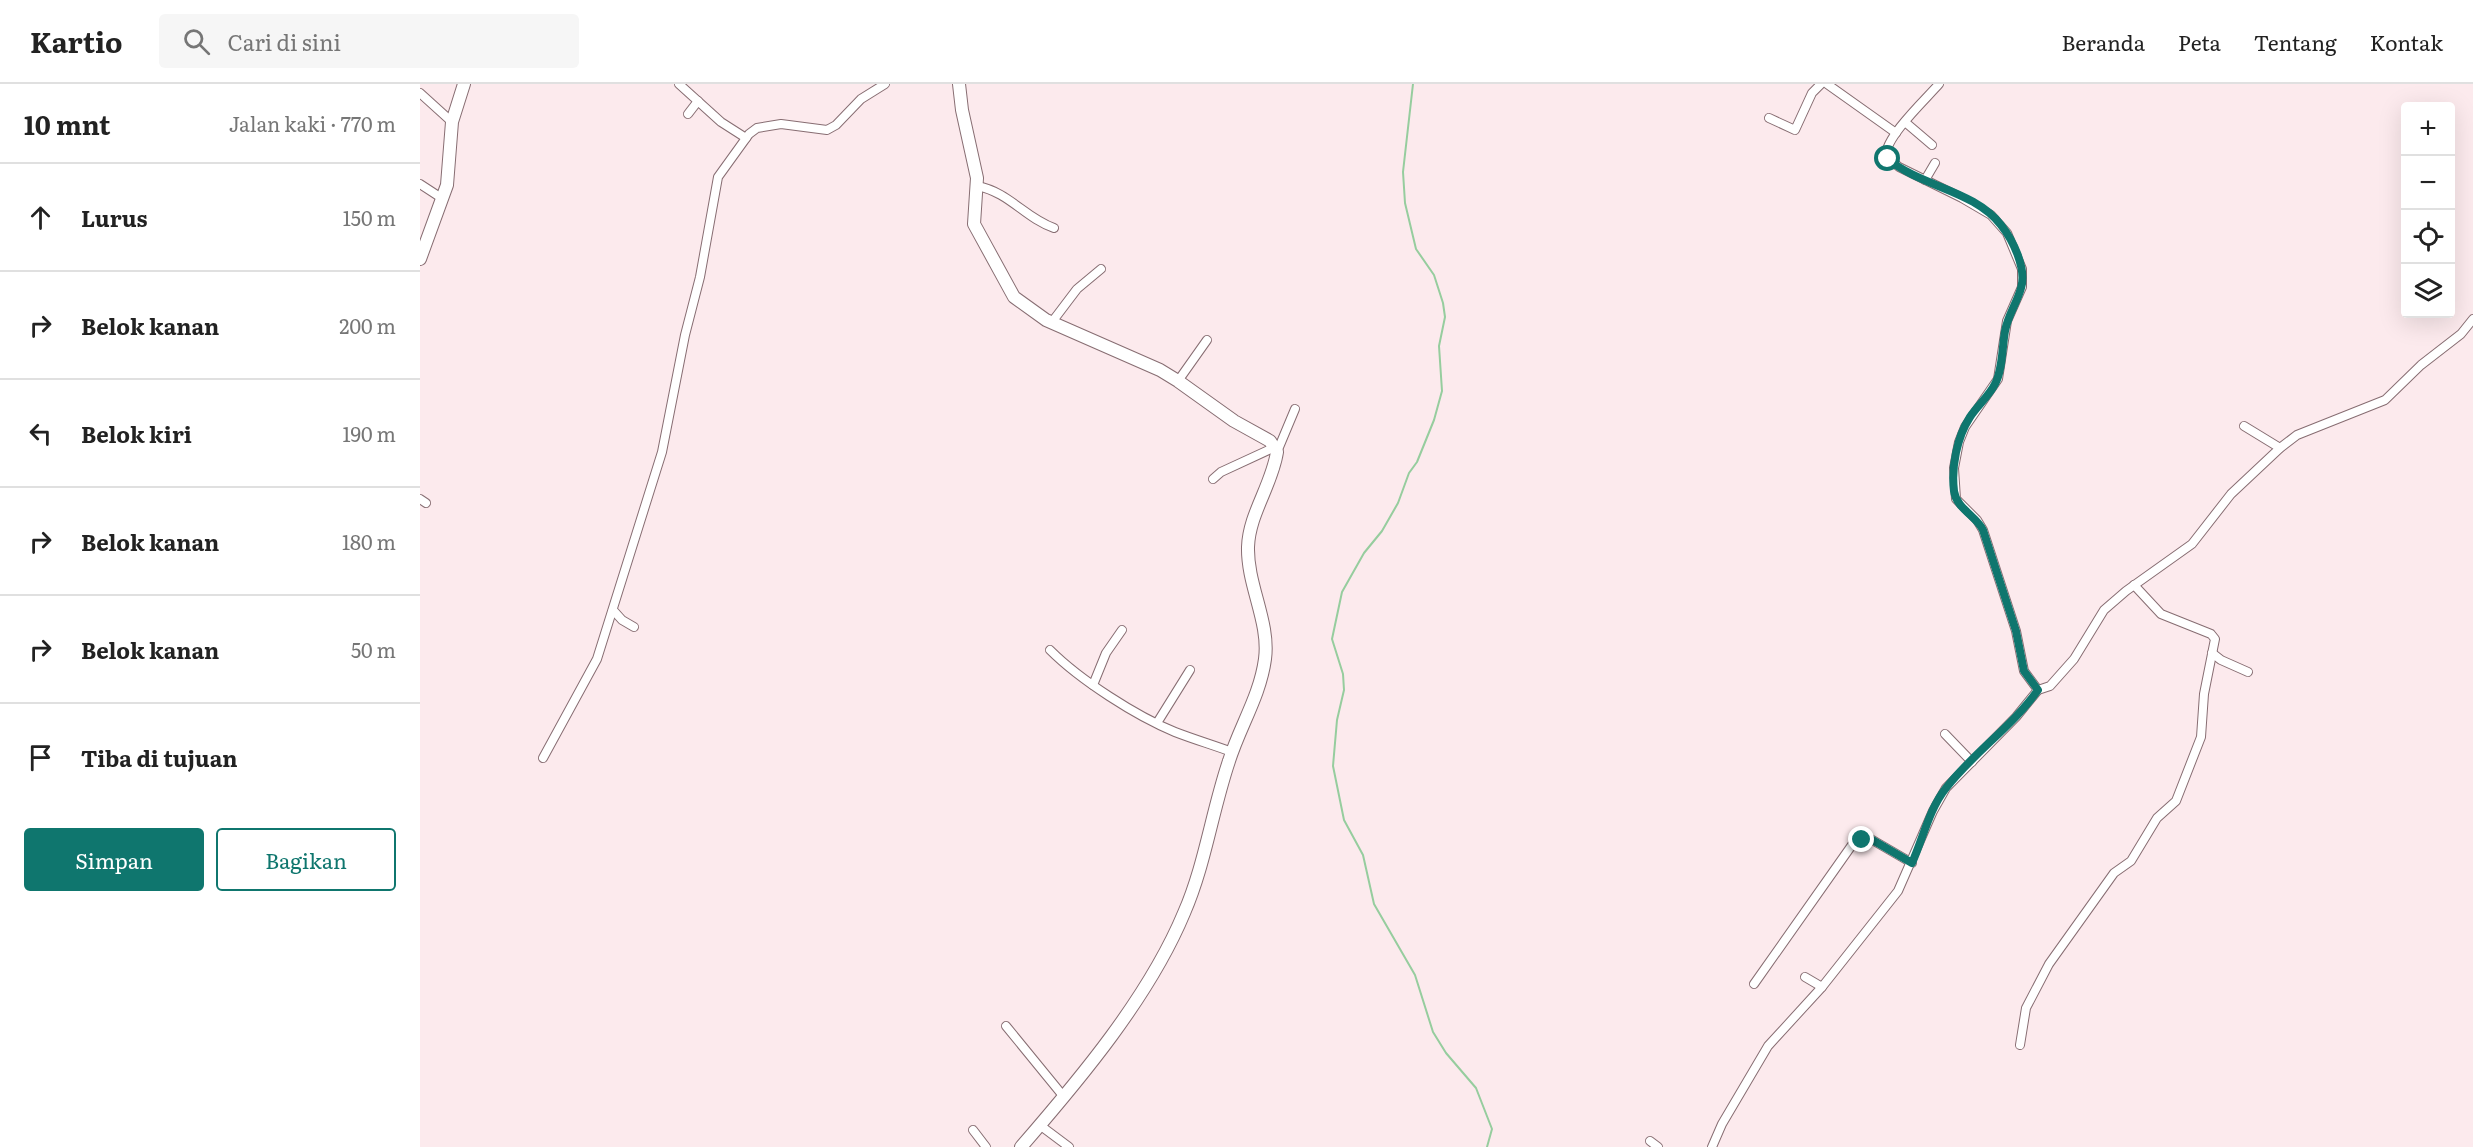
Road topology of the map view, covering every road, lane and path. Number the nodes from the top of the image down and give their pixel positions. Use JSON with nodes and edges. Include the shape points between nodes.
{"nodes":[{"id":1,"x":464,"y":84,"type":"edge"},
{"id":2,"x":679,"y":84,"type":"edge"},
{"id":3,"x":885,"y":84,"type":"edge"},
{"id":4,"x":959,"y":84,"type":"edge"},
{"id":5,"x":1821,"y":84,"type":"edge"},
{"id":6,"x":1827,"y":84,"type":"edge"},
{"id":7,"x":1939,"y":84,"type":"edge"},
{"id":8,"x":420,"y":93,"type":"edge"},
{"id":9,"x":698,"y":101,"type":"junction"},
{"id":10,"x":688,"y":114,"type":"dead end"},
{"id":11,"x":1769,"y":118,"type":"dead end"},
{"id":12,"x":452,"y":122,"type":"junction"},
{"id":13,"x":1905,"y":122,"type":"junction"},
{"id":14,"x":1896,"y":133,"type":"junction"},
{"id":15,"x":746,"y":138,"type":"junction"},
{"id":16,"x":1932,"y":145,"type":"dead end"},
{"id":17,"x":1935,"y":163,"type":"dead end"},
{"id":18,"x":1925,"y":180,"type":"junction"},
{"id":19,"x":420,"y":184,"type":"edge"},
{"id":20,"x":977,"y":186,"type":"junction"},
{"id":21,"x":443,"y":199,"type":"junction"},
{"id":22,"x":1054,"y":228,"type":"dead end"},
{"id":23,"x":420,"y":259,"type":"edge"},
{"id":24,"x":1101,"y":269,"type":"dead end"},
{"id":25,"x":2473,"y":319,"type":"edge"},
{"id":26,"x":1052,"y":322,"type":"junction"},
{"id":27,"x":1207,"y":340,"type":"dead end"},
{"id":28,"x":1178,"y":381,"type":"junction"},
{"id":29,"x":1295,"y":409,"type":"dead end"},
{"id":30,"x":2244,"y":426,"type":"dead end"},
{"id":31,"x":2280,"y":448,"type":"junction"},
{"id":32,"x":1276,"y":450,"type":"junction"},
{"id":33,"x":1213,"y":479,"type":"dead end"},
{"id":34,"x":2134,"y":585,"type":"junction"},
{"id":35,"x":613,"y":610,"type":"junction"},
{"id":36,"x":634,"y":627,"type":"dead end"},
{"id":37,"x":1122,"y":630,"type":"dead end"},
{"id":38,"x":1050,"y":650,"type":"dead end"},
{"id":39,"x":2212,"y":653,"type":"junction"},
{"id":40,"x":1190,"y":670,"type":"dead end"},
{"id":41,"x":2248,"y":672,"type":"dead end"},
{"id":42,"x":1093,"y":685,"type":"junction"},
{"id":43,"x":2038,"y":690,"type":"junction"},
{"id":44,"x":1157,"y":723,"type":"junction"},
{"id":45,"x":1945,"y":734,"type":"dead end"},
{"id":46,"x":1232,"y":752,"type":"junction"},
{"id":47,"x":543,"y":758,"type":"dead end"},
{"id":48,"x":1971,"y":762,"type":"junction"},
{"id":49,"x":1912,"y":863,"type":"junction"},
{"id":50,"x":1805,"y":977,"type":"dead end"},
{"id":51,"x":1754,"y":984,"type":"dead end"},
{"id":52,"x":1822,"y":987,"type":"junction"},
{"id":53,"x":1006,"y":1026,"type":"dead end"},
{"id":54,"x":2020,"y":1045,"type":"dead end"},
{"id":55,"x":1064,"y":1097,"type":"junction"},
{"id":56,"x":1041,"y":1126,"type":"junction"},
{"id":57,"x":973,"y":1130,"type":"dead end"},
{"id":58,"x":1650,"y":1142,"type":"dead end"},
{"id":59,"x":986,"y":1147,"type":"edge"},
{"id":60,"x":1021,"y":1147,"type":"edge"},
{"id":61,"x":1069,"y":1147,"type":"edge"},
{"id":62,"x":1658,"y":1147,"type":"edge"},
{"id":63,"x":1712,"y":1147,"type":"edge"}],
"edges":[{"from":1,"to":12,"type":"street"},
{"from":2,"to":9,"type":"street"},
{"from":3,"to":15,"type":"street","via":[[827,129],[781,124],[757,128]]},
{"from":4,"to":20,"type":"street"},
{"from":5,"to":11,"type":"street","via":[[1812,93],[1795,130]]},
{"from":6,"to":14,"type":"street"},
{"from":7,"to":13,"type":"street"},
{"from":8,"to":12,"type":"street"},
{"from":9,"to":10,"type":"street"},
{"from":9,"to":15,"type":"street"},
{"from":12,"to":21,"type":"street"},
{"from":13,"to":14,"type":"street"},
{"from":13,"to":16,"type":"street"},
{"from":14,"to":18,"type":"street","via":[[1886,148],[1888,159]]},
{"from":15,"to":35,"type":"street","via":[[715,187],[700,278],[662,452]]},
{"from":17,"to":18,"type":"street"},
{"from":18,"to":43,"type":"street","via":[[1969,201],[1997,220],[2010,238],[2022,269],[2022,287],[2007,321],[1998,379],[1961,435],[1953,490],[1983,530],[2016,631],[2024,671]]},
{"from":19,"to":21,"type":"street"},
{"from":20,"to":22,"type":"street","via":[[1006,196],[1036,222]]},
{"from":20,"to":26,"type":"street","via":[[974,224],[1006,286],[1020,302]]},
{"from":21,"to":23,"type":"street"},
{"from":24,"to":26,"type":"street","via":[[1077,290]]},
{"from":25,"to":31,"type":"street","via":[[2462,334],[2421,365],[2385,400],[2297,435]]},
{"from":26,"to":28,"type":"street"},
{"from":27,"to":28,"type":"street"},
{"from":28,"to":32,"type":"street"},
{"from":29,"to":32,"type":"street"},
{"from":30,"to":31,"type":"street"},
{"from":31,"to":34,"type":"street","via":[[2231,494],[2192,544]]},
{"from":32,"to":33,"type":"street","via":[[1221,472]]},
{"from":32,"to":46,"type":"street","via":[[1248,548],[1266,656],[1252,708]]},
{"from":34,"to":39,"type":"street","via":[[2161,614],[2214,636]]},
{"from":34,"to":43,"type":"street","via":[[2097,618],[2056,680]]},
{"from":35,"to":36,"type":"street"},
{"from":35,"to":47,"type":"street","via":[[597,659]]},
{"from":37,"to":42,"type":"street","via":[[1106,653]]},
{"from":38,"to":42,"type":"street"},
{"from":39,"to":41,"type":"street"},
{"from":39,"to":54,"type":"street","via":[[2201,737],[2176,801],[2157,818],[2131,861],[2112,876],[2049,964],[2026,1008]]},
{"from":40,"to":44,"type":"street"},
{"from":42,"to":44,"type":"street"},
{"from":43,"to":48,"type":"street"},
{"from":44,"to":46,"type":"street"},
{"from":45,"to":48,"type":"street"},
{"from":46,"to":55,"type":"street","via":[[1184,914],[1126,1014]]},
{"from":48,"to":49,"type":"street","via":[[1937,803]]},
{"from":49,"to":51,"type":"street","via":[[1869,838],[1852,845]]},
{"from":49,"to":52,"type":"street","via":[[1894,897]]},
{"from":50,"to":52,"type":"street"},
{"from":52,"to":63,"type":"street","via":[[1768,1046]]},
{"from":53,"to":55,"type":"street"},
{"from":55,"to":56,"type":"street"},
{"from":56,"to":60,"type":"street"},
{"from":56,"to":61,"type":"street"},
{"from":57,"to":59,"type":"street"},
{"from":58,"to":62,"type":"street"}]}
